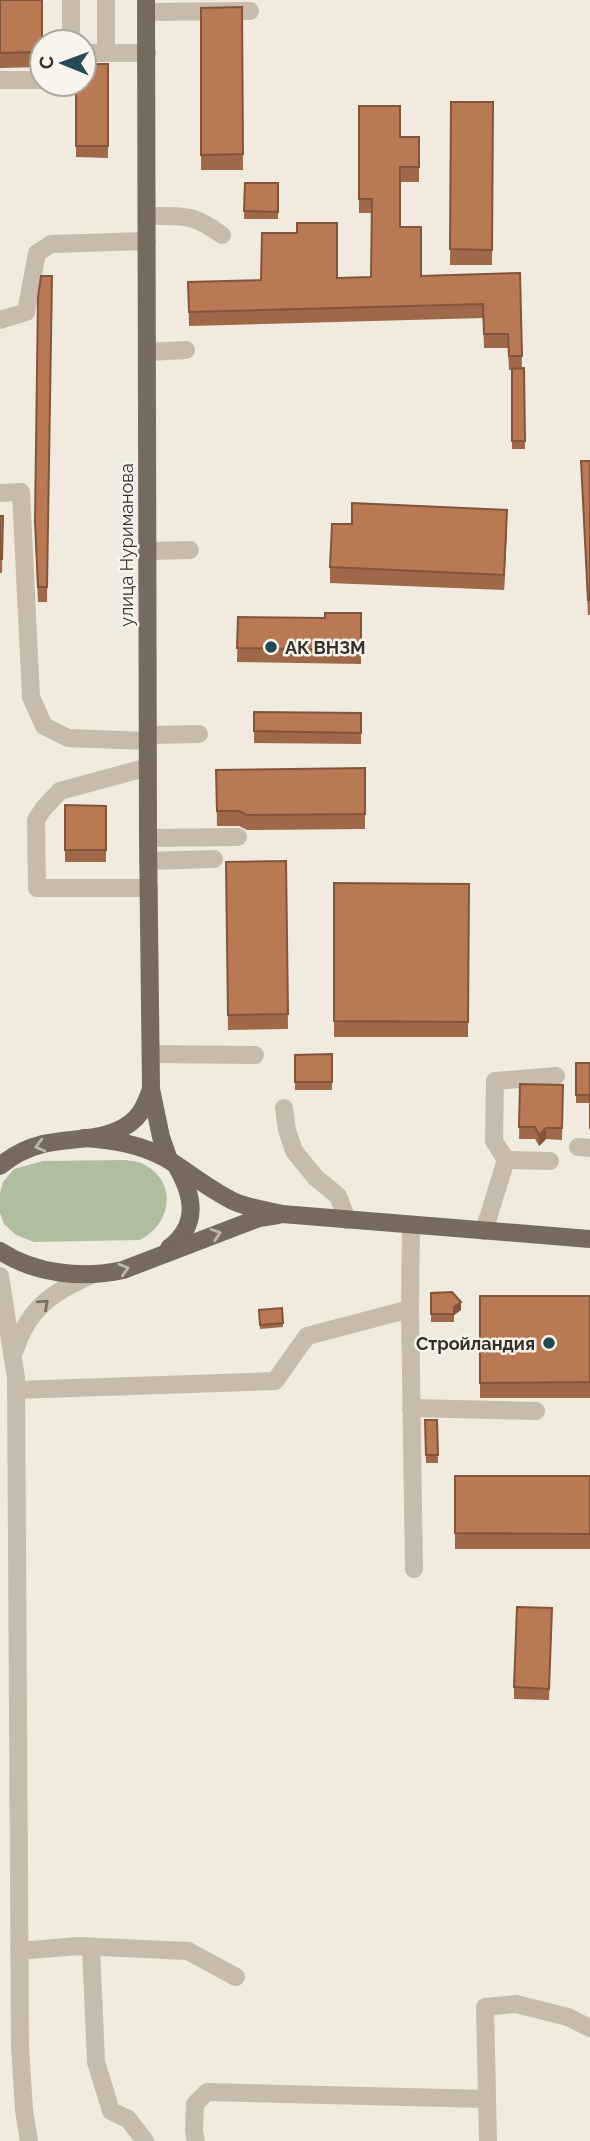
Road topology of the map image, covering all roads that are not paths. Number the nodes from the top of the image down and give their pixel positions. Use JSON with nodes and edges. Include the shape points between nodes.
{"nodes":[{"id":1,"x":71,"y":0,"type":"edge"},
{"id":2,"x":106,"y":0,"type":"edge"},
{"id":3,"x":146,"y":6,"type":"edge"},
{"id":4,"x":250,"y":11,"type":"dead end"},
{"id":5,"x":71,"y":28,"type":"edge"},
{"id":6,"x":98,"y":53,"type":"edge"},
{"id":7,"x":106,"y":53,"type":"junction"},
{"id":8,"x":147,"y":53,"type":"junction"},
{"id":9,"x":0,"y":80,"type":"edge"},
{"id":10,"x":28,"y":80,"type":"edge"},
{"id":11,"x":147,"y":216,"type":"junction"},
{"id":12,"x":222,"y":235,"type":"dead end"},
{"id":13,"x":147,"y":241,"type":"junction"},
{"id":14,"x":0,"y":320,"type":"edge"},
{"id":15,"x":186,"y":350,"type":"dead end"},
{"id":16,"x":147,"y":352,"type":"junction"},
{"id":17,"x":0,"y":493,"type":"edge"},
{"id":18,"x":147,"y":551,"type":"junction"},
{"id":19,"x":190,"y":551,"type":"dead end"},
{"id":20,"x":199,"y":734,"type":"dead end"},
{"id":21,"x":148,"y":738,"type":"junction"},
{"id":22,"x":148,"y":767,"type":"junction"},
{"id":23,"x":238,"y":837,"type":"dead end"},
{"id":24,"x":148,"y":838,"type":"junction"},
{"id":25,"x":214,"y":859,"type":"dead end"},
{"id":26,"x":148,"y":861,"type":"junction"},
{"id":27,"x":149,"y":888,"type":"junction"},
{"id":28,"x":151,"y":1054,"type":"junction"},
{"id":29,"x":255,"y":1055,"type":"dead end"},
{"id":30,"x":556,"y":1076,"type":"dead end"},
{"id":31,"x":151,"y":1089,"type":"junction"},
{"id":32,"x":284,"y":1108,"type":"dead end"},
{"id":33,"x":84,"y":1138,"type":"junction"},
{"id":34,"x":506,"y":1160,"type":"junction"},
{"id":35,"x":550,"y":1161,"type":"dead end"},
{"id":36,"x":173,"y":1164,"type":"junction"},
{"id":37,"x":0,"y":1165,"type":"edge"},
{"id":38,"x":282,"y":1214,"type":"junction"},
{"id":39,"x":347,"y":1220,"type":"junction"},
{"id":40,"x":411,"y":1225,"type":"junction"},
{"id":41,"x":484,"y":1231,"type":"junction"},
{"id":42,"x":590,"y":1240,"type":"edge"},
{"id":43,"x":0,"y":1251,"type":"edge"},
{"id":44,"x":152,"y":1258,"type":"junction"},
{"id":45,"x":94,"y":1274,"type":"junction"},
{"id":46,"x":0,"y":1276,"type":"edge"},
{"id":47,"x":410,"y":1309,"type":"junction"},
{"id":48,"x":14,"y":1354,"type":"junction"},
{"id":49,"x":16,"y":1390,"type":"junction"},
{"id":50,"x":411,"y":1408,"type":"junction"},
{"id":51,"x":536,"y":1411,"type":"dead end"},
{"id":52,"x":9,"y":1538,"type":"edge"},
{"id":53,"x":414,"y":1569,"type":"dead end"},
{"id":54,"x":91,"y":1947,"type":"junction"},
{"id":55,"x":19,"y":1951,"type":"junction"},
{"id":56,"x":236,"y":1976,"type":"dead end"},
{"id":57,"x":590,"y":2028,"type":"edge"},
{"id":58,"x":487,"y":2099,"type":"junction"},
{"id":59,"x":29,"y":2141,"type":"edge"},
{"id":60,"x":145,"y":2141,"type":"edge"},
{"id":61,"x":197,"y":2141,"type":"edge"},
{"id":62,"x":488,"y":2141,"type":"edge"}],
"edges":[{"from":1,"to":5,"type":"street"},
{"from":2,"to":7,"type":"street"},
{"from":3,"to":4,"type":"street"},
{"from":3,"to":8,"type":"main road","name":"улица Нуриманова"},
{"from":6,"to":7,"type":"street"},
{"from":7,"to":8,"type":"street"},
{"from":8,"to":11,"type":"main road","name":"улица Нуриманова"},
{"from":9,"to":10,"type":"street"},
{"from":11,"to":12,"type":"street","via":[[191,216]]},
{"from":11,"to":13,"type":"main road","name":"улица Нуриманова"},
{"from":13,"to":14,"type":"street","via":[[51,244],[37,253],[26,312]]},
{"from":13,"to":16,"type":"main road","name":"улица Нуриманова"},
{"from":15,"to":16,"type":"street"},
{"from":16,"to":18,"type":"main road","name":"улица Нуриманова"},
{"from":17,"to":21,"type":"street","via":[[21,492],[31,697],[44,726],[68,738]]},
{"from":18,"to":19,"type":"street"},
{"from":18,"to":21,"type":"main road","name":"улица Нуриманова"},
{"from":20,"to":21,"type":"street"},
{"from":21,"to":22,"type":"main road","name":"улица Нуриманова"},
{"from":22,"to":24,"type":"main road","name":"улица Нуриманова"},
{"from":22,"to":27,"type":"street","via":[[60,791],[36,820],[37,888]]},
{"from":23,"to":24,"type":"street"},
{"from":24,"to":26,"type":"main road","name":"улица Нуриманова"},
{"from":25,"to":26,"type":"street"},
{"from":26,"to":27,"type":"main road","name":"улица Нуриманова"},
{"from":27,"to":28,"type":"main road","name":"улица Нуриманова"},
{"from":28,"to":29,"type":"street"},
{"from":28,"to":31,"type":"main road","name":"улица Нуриманова"},
{"from":30,"to":34,"type":"street","via":[[495,1080],[494,1141]]},
{"from":31,"to":33,"type":"main road","via":[[135,1120],[109,1133]]},
{"from":31,"to":36,"type":"main road","name":"улица Нуриманова","via":[[161,1137]]},
{"from":32,"to":39,"type":"street","via":[[294,1151],[338,1196]]},
{"from":33,"to":36,"type":"main road","via":[[127,1143]]},
{"from":33,"to":37,"type":"main road","one_way":true,"via":[[29,1149]]},
{"from":34,"to":35,"type":"street"},
{"from":34,"to":41,"type":"street"},
{"from":36,"to":38,"type":"main road","via":[[238,1203]]},
{"from":36,"to":44,"type":"main road","name":"улица Нуриманова","via":[[189,1194],[190,1219],[183,1234]]},
{"from":38,"to":39,"type":"main road"},
{"from":44,"to":38,"type":"main road","one_way":true,"via":[[259,1218]]},
{"from":39,"to":40,"type":"main road"},
{"from":40,"to":41,"type":"main road"},
{"from":40,"to":47,"type":"street"},
{"from":41,"to":42,"type":"main road"},
{"from":43,"to":45,"type":"main road","via":[[47,1270]]},
{"from":45,"to":44,"type":"main road","one_way":true,"via":[[123,1270]]},
{"from":48,"to":45,"type":"street","one_way":true,"via":[[25,1323],[39,1307],[67,1286]]},
{"from":46,"to":48,"type":"street"},
{"from":47,"to":49,"type":"street","via":[[307,1336],[275,1381]]},
{"from":47,"to":50,"type":"street"},
{"from":48,"to":49,"type":"street"},
{"from":49,"to":52,"type":"street"},
{"from":50,"to":51,"type":"street"},
{"from":50,"to":53,"type":"street"},
{"from":52,"to":55,"type":"street"},
{"from":54,"to":55,"type":"street"},
{"from":54,"to":56,"type":"street","via":[[188,1951]]},
{"from":54,"to":60,"type":"street","via":[[96,2062],[111,2111],[128,2119]]},
{"from":55,"to":59,"type":"street","via":[[20,2047]]},
{"from":57,"to":58,"type":"street","via":[[568,2017],[516,2004],[485,2007]]},
{"from":58,"to":61,"type":"street","via":[[207,2092],[195,2104]]},
{"from":58,"to":62,"type":"street"}]}
